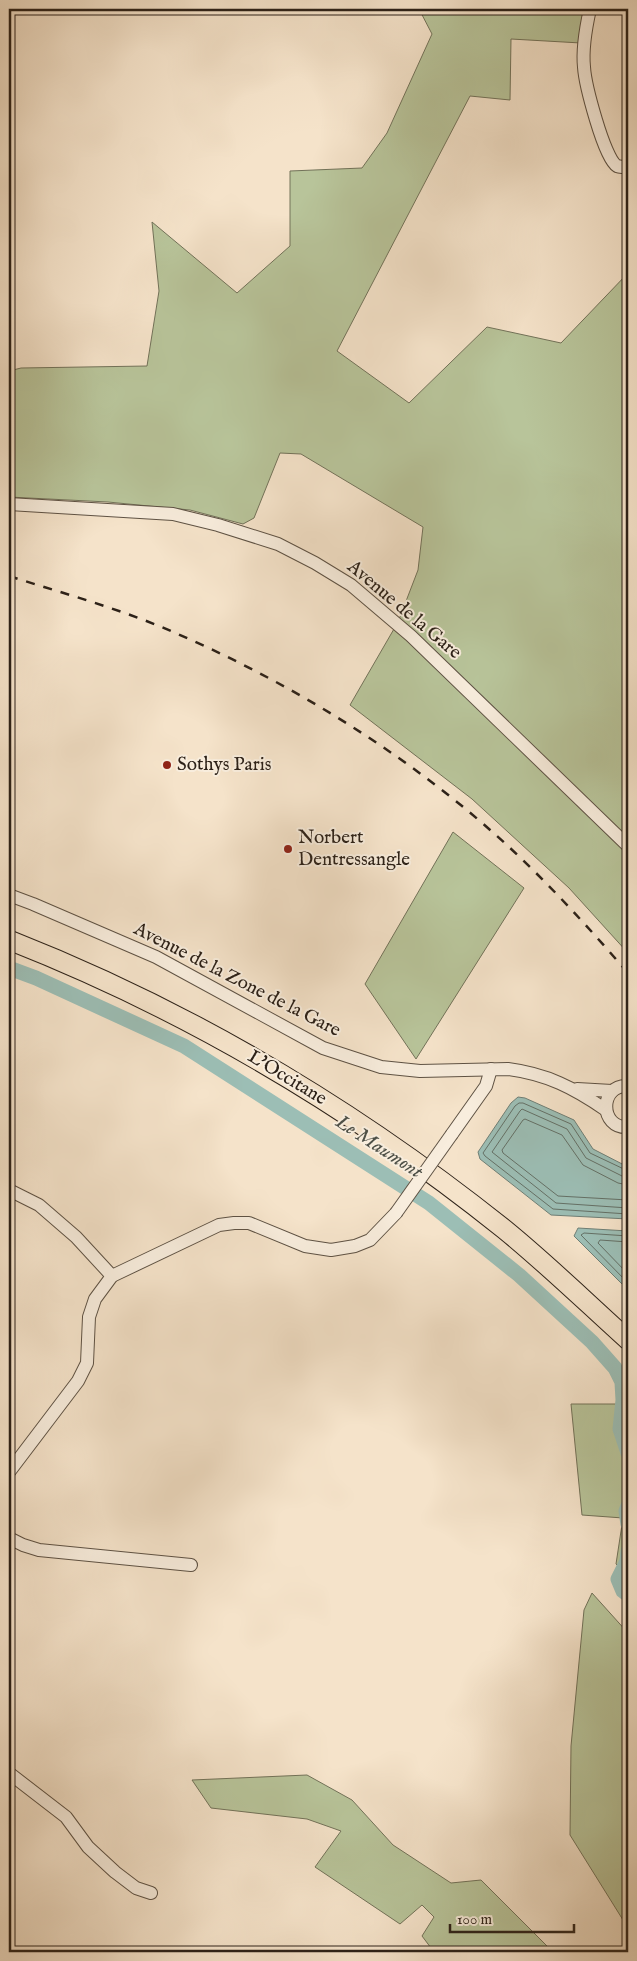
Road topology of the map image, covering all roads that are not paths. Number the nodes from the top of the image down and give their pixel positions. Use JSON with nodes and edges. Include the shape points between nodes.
{"nodes":[{"id":1,"x":590,"y":9,"type":"edge"},
{"id":2,"x":628,"y":168,"type":"edge"},
{"id":3,"x":9,"y":504,"type":"edge"},
{"id":4,"x":628,"y":846,"type":"edge"},
{"id":5,"x":9,"y":895,"type":"edge"},
{"id":6,"x":9,"y":927,"type":"edge"},
{"id":7,"x":9,"y":940,"type":"edge"},
{"id":8,"x":490,"y":1069,"type":"junction"},
{"id":9,"x":628,"y":1086,"type":"edge"},
{"id":10,"x":572,"y":1088,"type":"junction"},
{"id":11,"x":612,"y":1091,"type":"junction"},
{"id":12,"x":606,"y":1110,"type":"junction"},
{"id":13,"x":628,"y":1127,"type":"edge"},
{"id":14,"x":9,"y":1190,"type":"edge"},
{"id":15,"x":112,"y":1276,"type":"junction"},
{"id":16,"x":628,"y":1324,"type":"edge"},
{"id":17,"x":628,"y":1340,"type":"edge"},
{"id":18,"x":9,"y":1472,"type":"edge"},
{"id":19,"x":9,"y":1538,"type":"edge"},
{"id":20,"x":191,"y":1565,"type":"dead end"},
{"id":21,"x":9,"y":1773,"type":"edge"},
{"id":22,"x":151,"y":1893,"type":"dead end"}],
"edges":[{"from":1,"to":2,"type":"street","via":[[583,66],[592,105],[608,156],[617,166]]},
{"from":3,"to":4,"type":"street","name":"Avenue de la Gare","via":[[173,514],[278,544],[315,563],[350,585],[411,636]]},
{"from":5,"to":8,"type":"street","name":"Avenue de la Zone de la Gare","via":[[156,957],[323,1048],[381,1066],[420,1071]]},
{"from":6,"to":16,"type":"highway","name":"L'Occitane","via":[[190,1009],[331,1091],[468,1186]]},
{"from":7,"to":17,"type":"highway","name":"L'Occitane","via":[[115,985],[184,1019],[329,1104],[504,1229]]},
{"from":8,"to":10,"type":"street","name":"Avenue de la Zone de la Gare","via":[[543,1076]]},
{"from":8,"to":15,"type":"street","bridge":true,"via":[[486,1086],[396,1213],[370,1240],[331,1250],[305,1246],[248,1223],[219,1225]]},
{"from":9,"to":11,"type":"street"},
{"from":10,"to":11,"type":"street","name":"Avenue de la Zone de la Gare"},
{"from":10,"to":12,"type":"street","name":"Avenue de la Zone de la Gare"},
{"from":11,"to":12,"type":"street"},
{"from":12,"to":13,"type":"street","name":"Avenue de la Zone de la Gare","via":[[612,1122]]},
{"from":14,"to":15,"type":"street","via":[[39,1206],[76,1237]]},
{"from":15,"to":18,"type":"street","via":[[96,1299],[89,1317],[87,1363],[78,1381]]},
{"from":19,"to":20,"type":"street","via":[[39,1550]]},
{"from":21,"to":22,"type":"street","via":[[66,1817],[88,1847],[115,1872],[136,1888]]}]}
